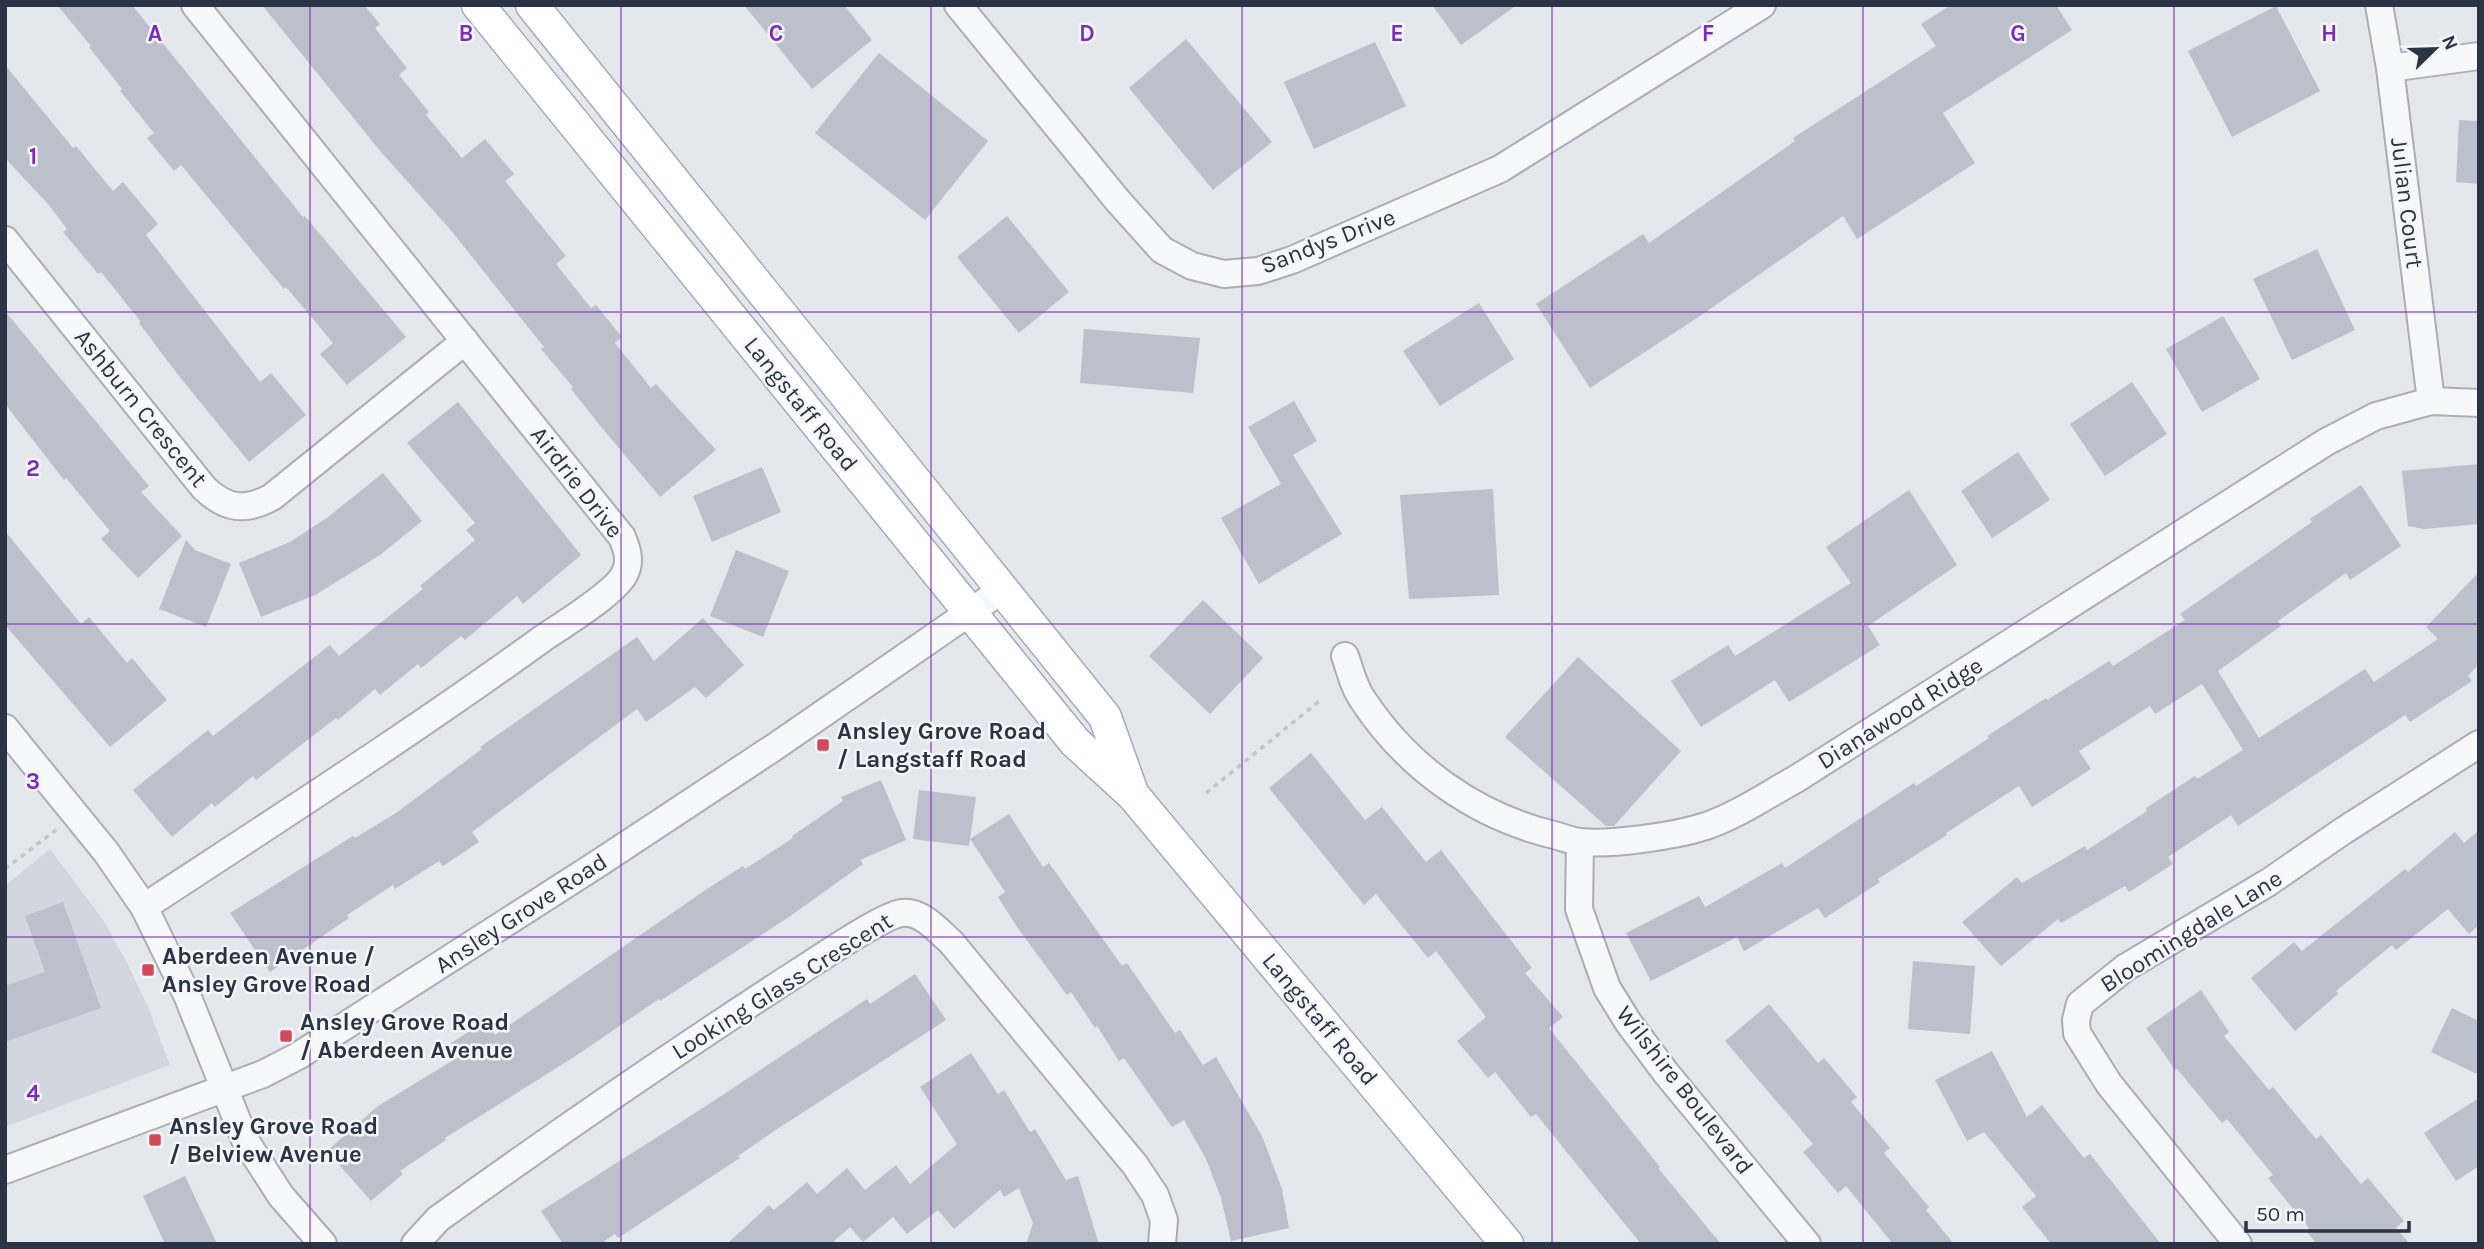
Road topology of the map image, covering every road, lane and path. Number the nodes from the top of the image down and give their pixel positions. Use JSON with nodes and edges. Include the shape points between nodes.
{"nodes":[{"id":1,"x":195,"y":5,"type":"edge"},
{"id":2,"x":478,"y":5,"type":"edge"},
{"id":3,"x":532,"y":5,"type":"edge"},
{"id":4,"x":958,"y":5,"type":"edge"},
{"id":5,"x":1762,"y":5,"type":"edge"},
{"id":6,"x":2379,"y":5,"type":"edge"},
{"id":7,"x":2479,"y":56,"type":"edge"},
{"id":8,"x":2390,"y":68,"type":"junction"},
{"id":9,"x":5,"y":240,"type":"edge"},
{"id":10,"x":465,"y":341,"type":"junction"},
{"id":11,"x":2431,"y":401,"type":"junction"},
{"id":12,"x":2479,"y":403,"type":"edge"},
{"id":13,"x":1002,"y":590,"type":"junction"},
{"id":14,"x":969,"y":612,"type":"junction"},
{"id":15,"x":1345,"y":656,"type":"dead end"},
{"id":16,"x":1322,"y":699,"type":"dead end"},
{"id":17,"x":5,"y":728,"type":"edge"},
{"id":18,"x":2479,"y":744,"type":"edge"},
{"id":19,"x":1206,"y":793,"type":"dead end"},
{"id":20,"x":1133,"y":795,"type":"junction"},
{"id":21,"x":61,"y":826,"type":"dead end"},
{"id":22,"x":1580,"y":842,"type":"junction"},
{"id":23,"x":5,"y":869,"type":"edge"},
{"id":24,"x":144,"y":906,"type":"junction"},
{"id":25,"x":224,"y":1088,"type":"junction"},
{"id":26,"x":5,"y":1170,"type":"edge"},
{"id":27,"x":323,"y":1244,"type":"edge"},
{"id":28,"x":415,"y":1244,"type":"edge"},
{"id":29,"x":1163,"y":1244,"type":"edge"},
{"id":30,"x":1507,"y":1244,"type":"edge"},
{"id":31,"x":1807,"y":1244,"type":"edge"},
{"id":32,"x":2238,"y":1244,"type":"edge"}],
"edges":[{"from":1,"to":10,"type":"street","name":"Airdrie Drive"},
{"from":2,"to":14,"type":"main road","name":"Langstaff Road"},
{"from":3,"to":13,"type":"main road","name":"Langstaff Road"},
{"from":4,"to":5,"type":"street","name":"Sandys Drive","via":[[1162,250],[1224,274],[1258,271],[1292,260],[1500,169]]},
{"from":6,"to":8,"type":"street","name":"Julian Court"},
{"from":7,"to":8,"type":"street"},
{"from":8,"to":11,"type":"street","name":"Julian Court"},
{"from":9,"to":10,"type":"street","name":"Ashburn Crescent","via":[[204,488],[219,502],[241,507],[272,497]]},
{"from":10,"to":24,"type":"street","name":"Airdrie Drive","via":[[622,537],[627,550],[625,574],[609,592],[445,708]]},
{"from":11,"to":12,"type":"street","name":"Dianawood Ridge"},
{"from":11,"to":22,"type":"street","name":"Dianawood Ridge","via":[[2376,416],[2326,442],[1753,803],[1706,826],[1635,840]]},
{"from":13,"to":14,"type":"street","name":"Ansley Grove Road"},
{"from":13,"to":20,"type":"main road","name":"Langstaff Road","via":[[1105,717]]},
{"from":14,"to":20,"type":"main road","name":"Langstaff Road","via":[[1074,742]]},
{"from":14,"to":25,"type":"street","name":"Ansley Grove Road","via":[[765,753],[341,1029],[263,1074]]},
{"from":15,"to":22,"type":"street","name":"Dianawood Ridge","via":[[1361,698],[1405,752],[1437,781],[1481,808],[1531,830]]},
{"from":16,"to":19,"type":"path"},
{"from":17,"to":24,"type":"street"},
{"from":18,"to":32,"type":"street","name":"Bloomingdale Lane","via":[[2269,882],[2125,968],[2080,1004],[2077,1033],[2090,1056]]},
{"from":20,"to":30,"type":"main road","name":"Langstaff Road"},
{"from":21,"to":23,"type":"path"},
{"from":22,"to":31,"type":"street","name":"Wilshire Boulevard","via":[[1579,909],[1607,988],[1666,1073]]},
{"from":24,"to":25,"type":"street","via":[[187,995]]},
{"from":25,"to":26,"type":"street","name":"Ansley Grove Road"},
{"from":25,"to":27,"type":"street","via":[[260,1166]]},
{"from":28,"to":29,"type":"street","name":"Looking Glass Crescent","via":[[438,1219],[670,1055],[815,961],[900,913],[915,914],[951,942],[1135,1165],[1155,1195],[1164,1220]]}]}
